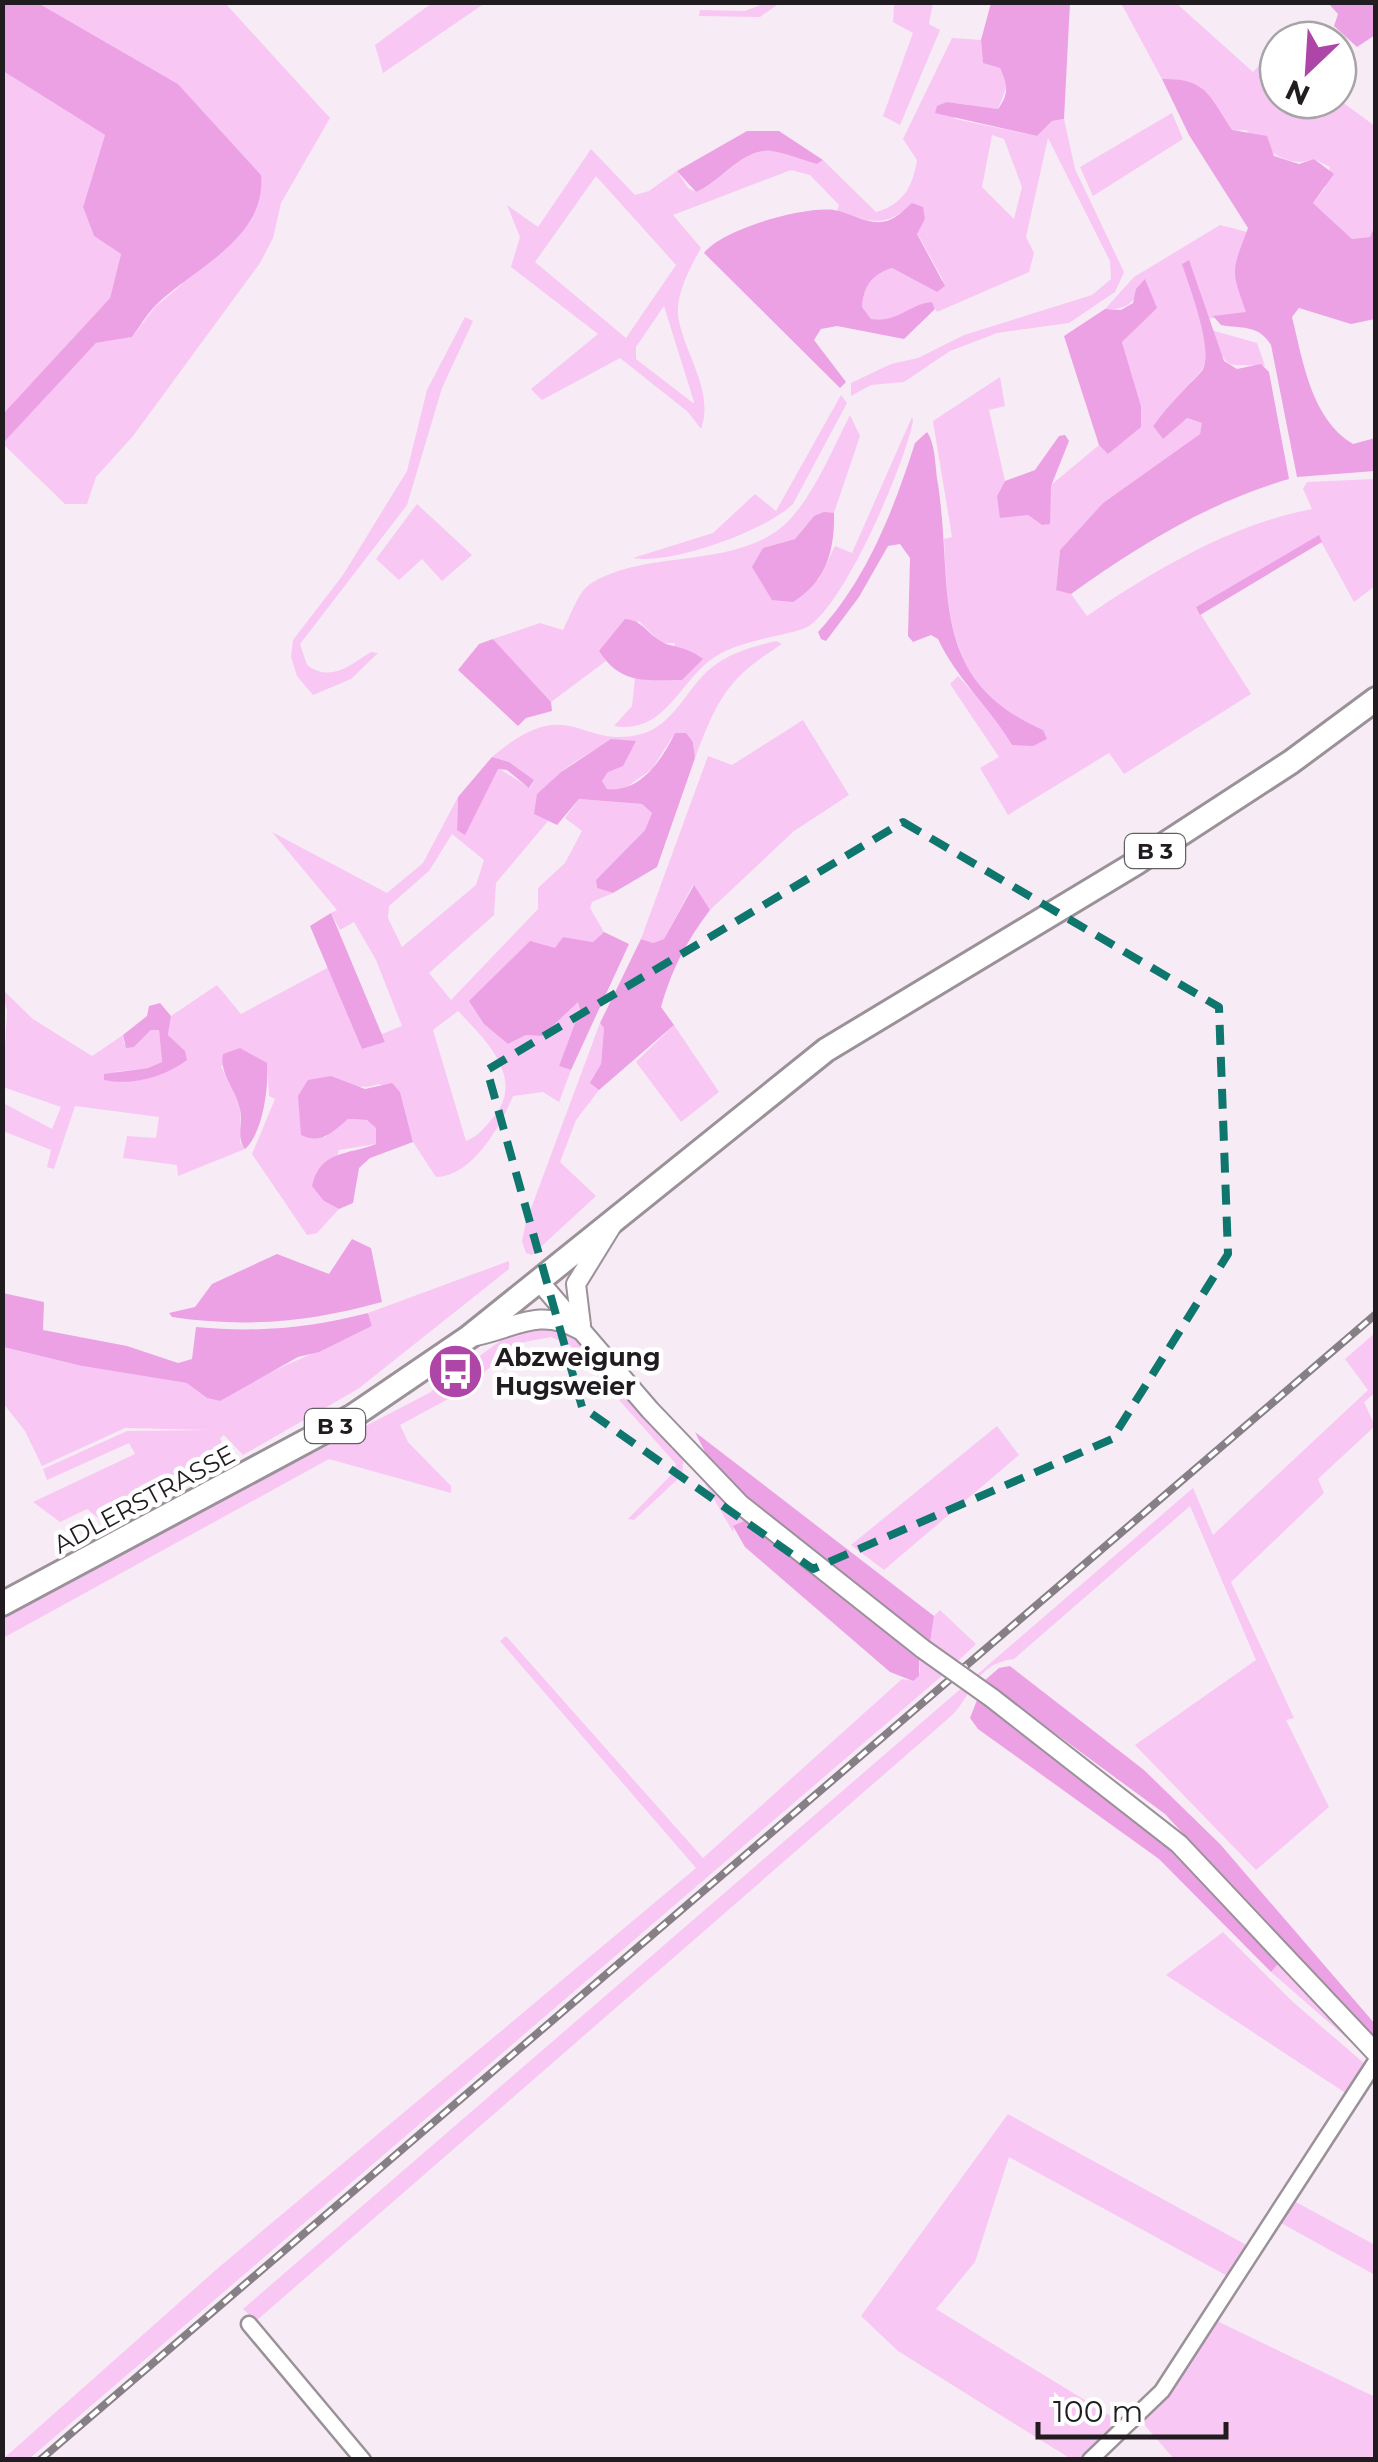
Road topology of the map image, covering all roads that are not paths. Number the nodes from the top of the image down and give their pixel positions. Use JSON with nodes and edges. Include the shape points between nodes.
{"nodes":[{"id":1,"x":1376,"y":698,"type":"edge"},
{"id":2,"x":616,"y":1219,"type":"junction"},
{"id":3,"x":538,"y":1280,"type":"junction"},
{"id":4,"x":582,"y":1331,"type":"junction"},
{"id":5,"x":469,"y":1337,"type":"junction"},
{"id":6,"x":2,"y":1604,"type":"edge"},
{"id":7,"x":1376,"y":2057,"type":"edge"},
{"id":8,"x":248,"y":2324,"type":"dead end"},
{"id":9,"x":362,"y":2460,"type":"edge"},
{"id":10,"x":1090,"y":2460,"type":"edge"}],
"edges":[{"from":1,"to":2,"type":"main road","number":"B 3","via":[[1292,762],[1136,863],[826,1050]]},
{"from":2,"to":3,"type":"main road","number":"B 3"},
{"from":2,"to":4,"type":"street","via":[[576,1284]]},
{"from":3,"to":4,"type":"street"},
{"from":3,"to":5,"type":"main road","number":"B 3"},
{"from":4,"to":5,"type":"street","via":[[545,1317]]},
{"from":4,"to":7,"type":"street","bridge":true,"via":[[740,1504],[1180,1844]]},
{"from":5,"to":6,"type":"main road","name":"ADLERSTRASSE","number":"B 3","via":[[353,1416]]},
{"from":7,"to":10,"type":"street","via":[[1162,2391]]},
{"from":8,"to":9,"type":"street"}]}
